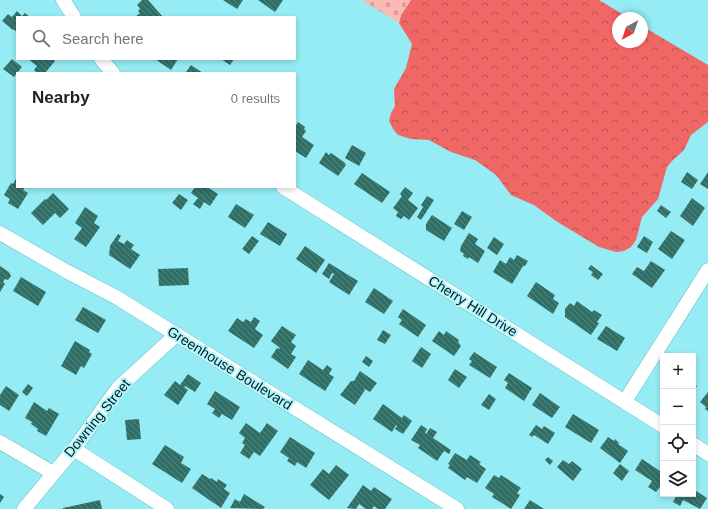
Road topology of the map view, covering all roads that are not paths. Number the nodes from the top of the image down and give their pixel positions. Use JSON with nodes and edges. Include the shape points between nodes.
{"nodes":[{"id":1,"x":63,"y":0,"type":"edge"},
{"id":2,"x":73,"y":16,"type":"edge"},
{"id":3,"x":102,"y":60,"type":"edge"},
{"id":4,"x":112,"y":72,"type":"edge"},
{"id":5,"x":285,"y":188,"type":"edge"},
{"id":6,"x":0,"y":233,"type":"edge"},
{"id":7,"x":708,"y":270,"type":"edge"},
{"id":8,"x":177,"y":334,"type":"junction"},
{"id":9,"x":625,"y":402,"type":"junction"},
{"id":10,"x":661,"y":425,"type":"edge"},
{"id":11,"x":0,"y":442,"type":"edge"},
{"id":12,"x":696,"y":446,"type":"edge"},
{"id":13,"x":74,"y":449,"type":"junction"},
{"id":14,"x":708,"y":454,"type":"edge"},
{"id":15,"x":53,"y":473,"type":"junction"},
{"id":16,"x":24,"y":509,"type":"edge"},
{"id":17,"x":167,"y":509,"type":"edge"},
{"id":18,"x":456,"y":509,"type":"edge"}],
"edges":[{"from":1,"to":2,"type":"street"},
{"from":3,"to":4,"type":"street"},
{"from":5,"to":9,"type":"street","name":"Cherry Hill Drive"},
{"from":6,"to":8,"type":"street","name":"Greenhouse Boulevard"},
{"from":7,"to":9,"type":"street"},
{"from":8,"to":13,"type":"street","name":"Downing Street","via":[[118,388]]},
{"from":8,"to":18,"type":"street","name":"Greenhouse Boulevard"},
{"from":9,"to":10,"type":"street","name":"Cherry Hill Drive"},
{"from":11,"to":15,"type":"street"},
{"from":12,"to":14,"type":"street"},
{"from":13,"to":15,"type":"street","name":"Downing Street"},
{"from":13,"to":17,"type":"street"},
{"from":15,"to":16,"type":"street","name":"Downing Street"}]}
